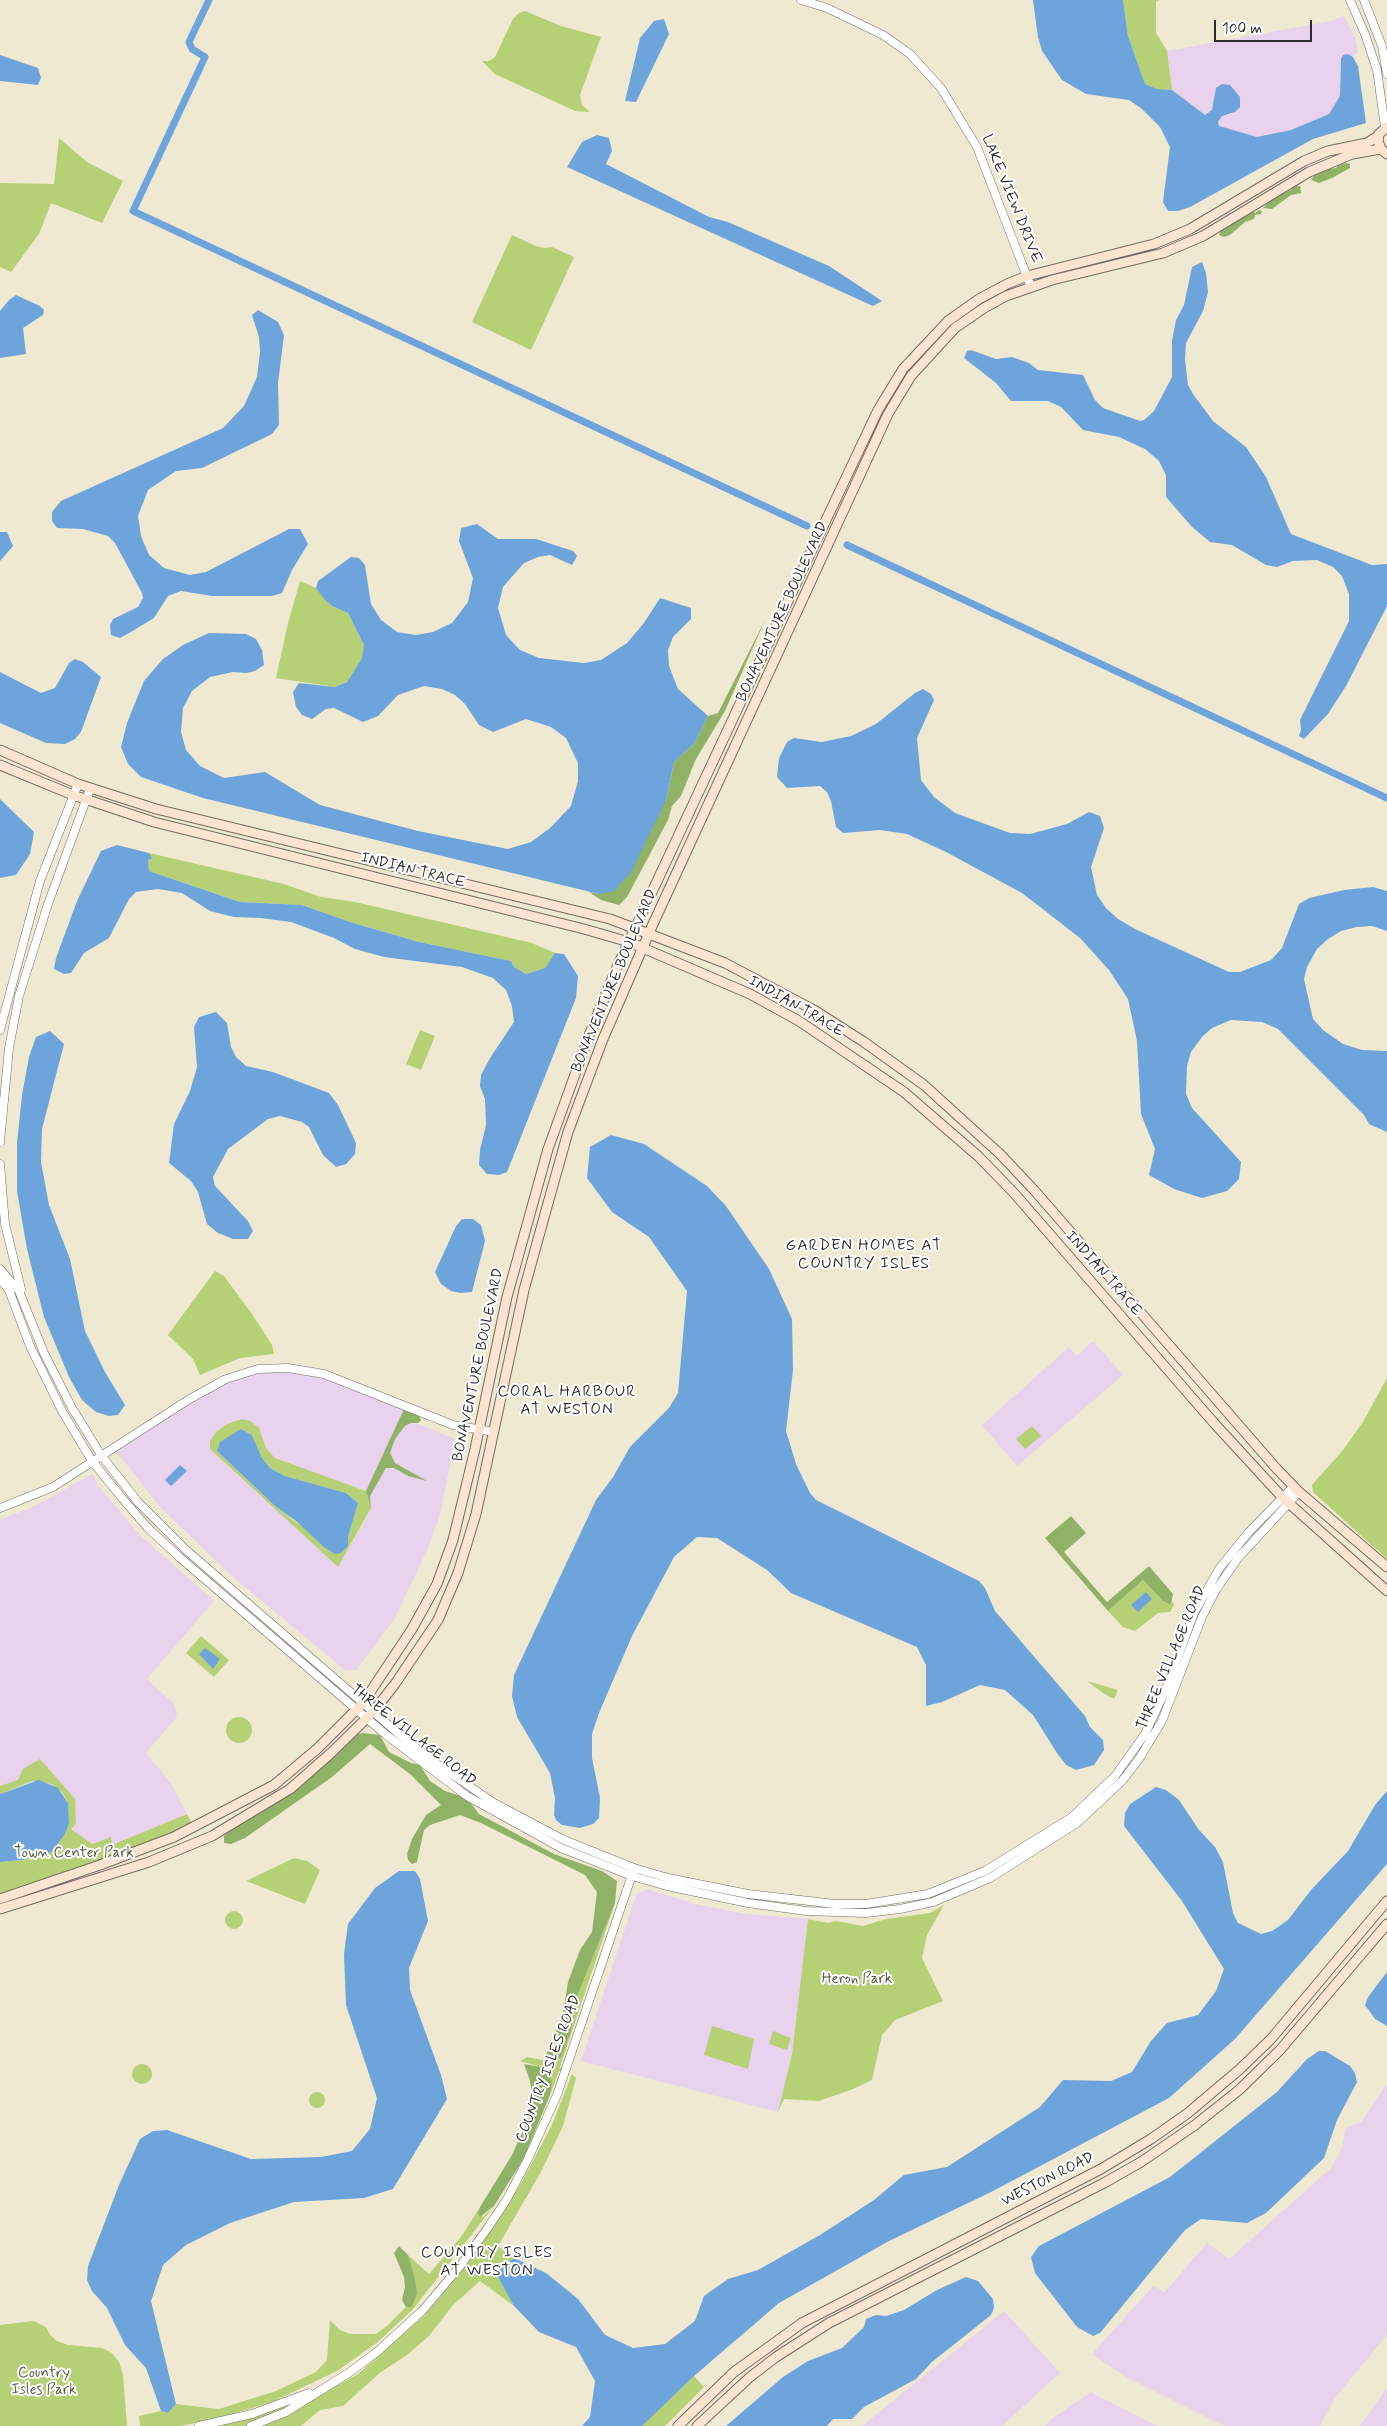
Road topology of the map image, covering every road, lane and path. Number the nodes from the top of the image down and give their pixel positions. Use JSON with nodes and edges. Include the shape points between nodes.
{"nodes":[{"id":1,"x":801,"y":0,"type":"edge"},
{"id":2,"x":1350,"y":0,"type":"edge"},
{"id":3,"x":1364,"y":1,"type":"edge"},
{"id":4,"x":1354,"y":10,"type":"junction"},
{"id":5,"x":1387,"y":74,"type":"edge"},
{"id":6,"x":1386,"y":127,"type":"edge"},
{"id":7,"x":1378,"y":136,"type":"junction"},
{"id":8,"x":1384,"y":151,"type":"edge"},
{"id":9,"x":1027,"y":276,"type":"junction"},
{"id":10,"x":1031,"y":287,"type":"junction"},
{"id":11,"x":0,"y":750,"type":"edge"},
{"id":12,"x":0,"y":765,"type":"edge"},
{"id":13,"x":78,"y":784,"type":"junction"},
{"id":14,"x":90,"y":789,"type":"junction"},
{"id":15,"x":73,"y":795,"type":"junction"},
{"id":16,"x":86,"y":800,"type":"junction"},
{"id":17,"x":635,"y":928,"type":"junction"},
{"id":18,"x":649,"y":933,"type":"junction"},
{"id":19,"x":629,"y":942,"type":"junction"},
{"id":20,"x":642,"y":948,"type":"junction"},
{"id":21,"x":0,"y":1030,"type":"edge"},
{"id":22,"x":0,"y":1142,"type":"edge"},
{"id":23,"x":0,"y":1164,"type":"edge"},
{"id":24,"x":0,"y":1269,"type":"edge"},
{"id":25,"x":2,"y":1281,"type":"edge"},
{"id":26,"x":26,"y":1305,"type":"junction"},
{"id":27,"x":479,"y":1430,"type":"junction"},
{"id":28,"x":494,"y":1432,"type":"junction"},
{"id":29,"x":101,"y":1455,"type":"junction"},
{"id":30,"x":92,"y":1461,"type":"junction"},
{"id":31,"x":1296,"y":1490,"type":"junction"},
{"id":32,"x":1285,"y":1500,"type":"junction"},
{"id":33,"x":0,"y":1508,"type":"edge"},
{"id":34,"x":1387,"y":1568,"type":"edge"},
{"id":35,"x":1387,"y":1591,"type":"edge"},
{"id":36,"x":359,"y":1706,"type":"junction"},
{"id":37,"x":370,"y":1715,"type":"junction"},
{"id":38,"x":472,"y":1790,"type":"junction"},
{"id":39,"x":478,"y":1803,"type":"junction"},
{"id":40,"x":633,"y":1872,"type":"junction"},
{"id":41,"x":0,"y":1899,"type":"edge"},
{"id":42,"x":1387,"y":1901,"type":"edge"},
{"id":43,"x":0,"y":1909,"type":"edge"},
{"id":44,"x":1387,"y":1924,"type":"edge"},
{"id":45,"x":327,"y":2386,"type":"junction"},
{"id":46,"x":199,"y":2426,"type":"edge"},
{"id":47,"x":251,"y":2426,"type":"edge"},
{"id":48,"x":678,"y":2426,"type":"edge"},
{"id":49,"x":697,"y":2426,"type":"edge"}],
"edges":[{"from":1,"to":9,"type":"street","name":"LAKE VIEW DRIVE","via":[[835,11],[883,35],[910,54],[941,88],[977,147]]},
{"from":2,"to":4,"type":"street"},
{"from":3,"to":4,"type":"street"},
{"from":3,"to":5,"type":"street","via":[[1382,46]]},
{"from":4,"to":6,"type":"street","via":[[1377,70]]},
{"from":6,"to":7,"type":"main road"},
{"from":7,"to":8,"type":"main road"},
{"from":7,"to":9,"type":"main road","name":"BONAVENTURE BOULEVARD","via":[[1304,161],[1190,229],[1154,244]]},
{"from":8,"to":10,"type":"main road","name":"BONAVENTURE BOULEVARD","via":[[1352,154],[1309,172],[1203,236],[1163,253]]},
{"from":9,"to":10,"type":"street","name":"LAKE VIEW DRIVE"},
{"from":9,"to":17,"type":"main road","name":"BONAVENTURE BOULEVARD","via":[[963,309],[931,337],[894,382],[822,527]]},
{"from":10,"to":18,"type":"main road","name":"BONAVENTURE BOULEVARD","via":[[984,308],[955,328],[923,360],[902,388]]},
{"from":11,"to":13,"type":"main road","name":"INDIAN TRACE"},
{"from":12,"to":15,"type":"main road","name":"INDIAN TRACE"},
{"from":13,"to":14,"type":"main road","name":"INDIAN TRACE"},
{"from":13,"to":15,"type":"street"},
{"from":14,"to":16,"type":"street"},
{"from":14,"to":17,"type":"main road","name":"INDIAN TRACE","via":[[185,816],[569,908]]},
{"from":15,"to":16,"type":"main road","name":"INDIAN TRACE"},
{"from":15,"to":21,"type":"street","via":[[40,881]]},
{"from":16,"to":19,"type":"main road","name":"INDIAN TRACE","via":[[154,822]]},
{"from":16,"to":22,"type":"street","via":[[19,996],[9,1048]]},
{"from":17,"to":18,"type":"main road","name":"INDIAN TRACE"},
{"from":17,"to":19,"type":"main road","name":"BONAVENTURE BOULEVARD"},
{"from":18,"to":20,"type":"main road","name":"BONAVENTURE BOULEVARD"},
{"from":18,"to":31,"type":"main road","name":"INDIAN TRACE","via":[[725,963],[814,1010],[864,1042],[937,1097],[1034,1190]]},
{"from":19,"to":20,"type":"main road","name":"INDIAN TRACE"},
{"from":19,"to":27,"type":"main road","name":"BONAVENTURE BOULEVARD","via":[[590,1033],[548,1148],[507,1297]]},
{"from":20,"to":28,"type":"main road","name":"BONAVENTURE BOULEVARD","via":[[568,1132],[524,1290]]},
{"from":20,"to":32,"type":"main road","name":"INDIAN TRACE","via":[[750,994],[799,1021],[904,1092],[944,1126],[1014,1193]]},
{"from":23,"to":26,"type":"street","via":[[8,1241]]},
{"from":24,"to":26,"type":"street","name":"THREE VILLAGE ROAD","via":[[19,1291]]},
{"from":25,"to":30,"type":"street","name":"THREE VILLAGE ROAD","via":[[43,1374]]},
{"from":26,"to":29,"type":"street","name":"THREE VILLAGE ROAD","via":[[59,1385]]},
{"from":27,"to":28,"type":"street"},
{"from":27,"to":29,"type":"street","via":[[453,1425],[324,1374],[288,1368],[258,1369],[226,1379]]},
{"from":27,"to":36,"type":"main road","name":"BONAVENTURE BOULEVARD","via":[[453,1540],[437,1584],[412,1629]]},
{"from":28,"to":37,"type":"main road","name":"BONAVENTURE BOULEVARD","via":[[476,1514],[458,1573],[438,1620]]},
{"from":29,"to":30,"type":"street"},
{"from":29,"to":36,"type":"street","name":"THREE VILLAGE ROAD","via":[[157,1523]]},
{"from":30,"to":33,"type":"street","via":[[53,1487]]},
{"from":30,"to":36,"type":"street","name":"THREE VILLAGE ROAD","via":[[147,1527]]},
{"from":31,"to":32,"type":"street","name":"THREE VILLAGE ROAD"},
{"from":31,"to":34,"type":"main road","name":"INDIAN TRACE"},
{"from":32,"to":35,"type":"main road","name":"INDIAN TRACE"},
{"from":32,"to":40,"type":"street","name":"THREE VILLAGE ROAD","via":[[1216,1590],[1202,1617],[1162,1721],[1122,1781],[1077,1822],[990,1878],[933,1902],[900,1909],[836,1913],[716,1897]]},
{"from":36,"to":37,"type":"street","name":"THREE VILLAGE ROAD"},
{"from":36,"to":41,"type":"main road","name":"BONAVENTURE BOULEVARD","via":[[317,1749],[274,1785],[206,1822],[143,1850]]},
{"from":37,"to":38,"type":"street","name":"THREE VILLAGE ROAD"},
{"from":37,"to":39,"type":"street","name":"THREE VILLAGE ROAD","via":[[426,1768]]},
{"from":37,"to":43,"type":"main road","name":"BONAVENTURE BOULEVARD","via":[[290,1789],[212,1836],[149,1862]]},
{"from":38,"to":39,"type":"street"},
{"from":38,"to":40,"type":"street","name":"THREE VILLAGE ROAD","via":[[524,1821]]},
{"from":39,"to":40,"type":"street","name":"THREE VILLAGE ROAD","via":[[561,1848]]},
{"from":40,"to":45,"type":"street","name":"COUNTRY ISLES ROAD","via":[[557,2095],[507,2199],[461,2265],[423,2310],[378,2350]]},
{"from":42,"to":48,"type":"main road","name":"WESTON ROAD","via":[[1271,2039],[1188,2113],[1101,2169],[802,2323],[734,2372]]},
{"from":44,"to":49,"type":"main road","name":"WESTON ROAD","via":[[1280,2050],[1239,2090],[1195,2125],[1104,2183],[829,2323],[750,2377]]},
{"from":45,"to":46,"type":"street","name":"COUNTRY ISLES ROAD","via":[[252,2414]]},
{"from":45,"to":47,"type":"street","name":"COUNTRY ISLES ROAD","via":[[286,2412]]}]}
